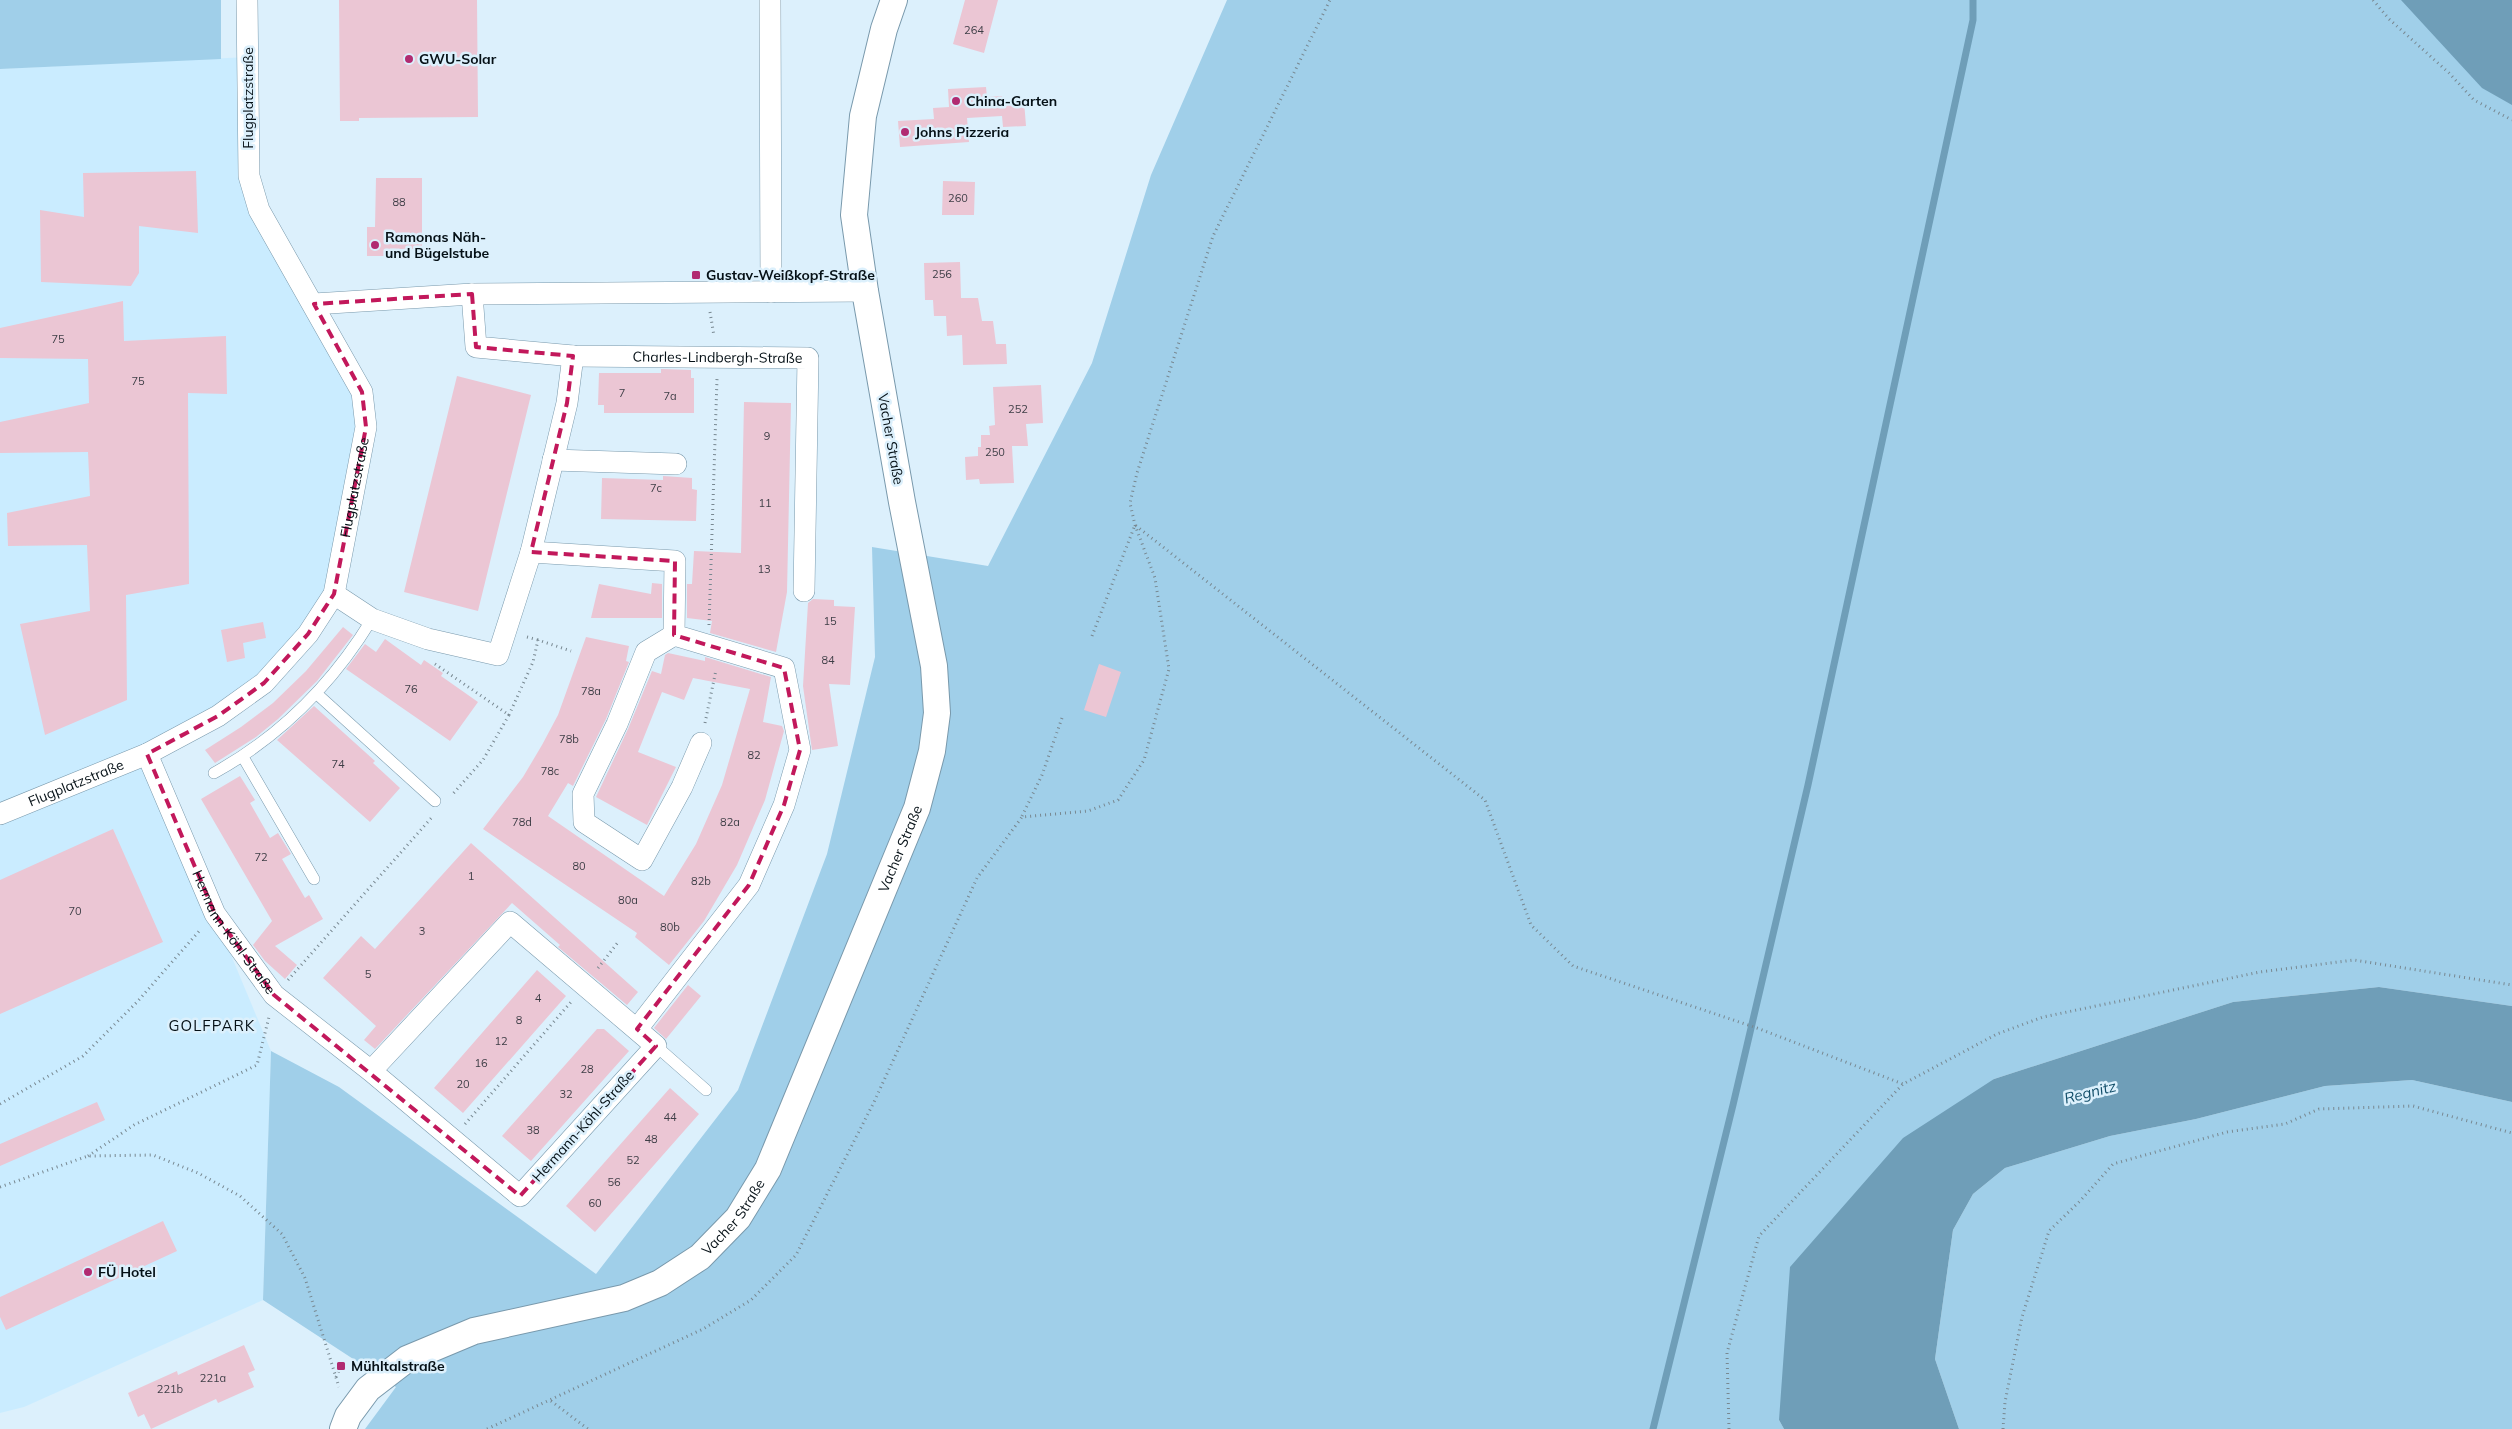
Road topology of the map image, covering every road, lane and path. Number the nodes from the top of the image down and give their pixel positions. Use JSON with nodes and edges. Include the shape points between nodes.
{"nodes":[{"id":1,"x":247,"y":0,"type":"edge"},
{"id":2,"x":770,"y":0,"type":"edge"},
{"id":3,"x":894,"y":0,"type":"edge"},
{"id":4,"x":1330,"y":0,"type":"edge"},
{"id":5,"x":2373,"y":0,"type":"edge"},
{"id":6,"x":2512,"y":120,"type":"edge"},
{"id":7,"x":865,"y":291,"type":"junction"},
{"id":8,"x":706,"y":292,"type":"junction"},
{"id":9,"x":771,"y":292,"type":"junction"},
{"id":10,"x":472,"y":294,"type":"junction"},
{"id":11,"x":314,"y":304,"type":"junction"},
{"id":12,"x":572,"y":356,"type":"junction"},
{"id":13,"x":718,"y":356,"type":"junction"},
{"id":14,"x":553,"y":460,"type":"junction"},
{"id":15,"x":676,"y":464,"type":"dead end"},
{"id":16,"x":1135,"y":525,"type":"junction"},
{"id":17,"x":531,"y":552,"type":"junction"},
{"id":18,"x":804,"y":591,"type":"dead end"},
{"id":19,"x":334,"y":594,"type":"junction"},
{"id":20,"x":372,"y":618,"type":"junction"},
{"id":21,"x":674,"y":635,"type":"junction"},
{"id":22,"x":1092,"y":636,"type":"dead end"},
{"id":23,"x":428,"y":639,"type":"junction"},
{"id":24,"x":705,"y":646,"type":"junction"},
{"id":25,"x":571,"y":651,"type":"dead end"},
{"id":26,"x":318,"y":694,"type":"junction"},
{"id":27,"x":509,"y":715,"type":"junction"},
{"id":28,"x":1063,"y":716,"type":"dead end"},
{"id":29,"x":701,"y":743,"type":"joint"},
{"id":30,"x":147,"y":754,"type":"junction"},
{"id":31,"x":243,"y":757,"type":"junction"},
{"id":32,"x":214,"y":773,"type":"dead end"},
{"id":33,"x":450,"y":797,"type":"dead end"},
{"id":34,"x":436,"y":806,"type":"joint"},
{"id":35,"x":0,"y":814,"type":"edge"},
{"id":36,"x":1022,"y":817,"type":"junction"},
{"id":37,"x":314,"y":879,"type":"dead end"},
{"id":38,"x":214,"y":914,"type":"junction"},
{"id":39,"x":619,"y":941,"type":"dead end"},
{"id":40,"x":586,"y":985,"type":"junction"},
{"id":41,"x":2512,"y":985,"type":"edge"},
{"id":42,"x":274,"y":995,"type":"junction"},
{"id":43,"x":637,"y":1029,"type":"junction"},
{"id":44,"x":656,"y":1046,"type":"junction"},
{"id":45,"x":370,"y":1072,"type":"junction"},
{"id":46,"x":1903,"y":1084,"type":"junction"},
{"id":47,"x":706,"y":1090,"type":"dead end"},
{"id":48,"x":0,"y":1104,"type":"edge"},
{"id":49,"x":2512,"y":1132,"type":"edge"},
{"id":50,"x":452,"y":1140,"type":"junction"},
{"id":51,"x":88,"y":1156,"type":"junction"},
{"id":52,"x":0,"y":1187,"type":"edge"},
{"id":53,"x":341,"y":1366,"type":"dead end"},
{"id":54,"x":336,"y":1377,"type":"junction"},
{"id":55,"x":551,"y":1401,"type":"junction"},
{"id":56,"x":346,"y":1423,"type":"edge"},
{"id":57,"x":487,"y":1429,"type":"edge"},
{"id":58,"x":588,"y":1429,"type":"edge"},
{"id":59,"x":1729,"y":1429,"type":"edge"},
{"id":60,"x":2003,"y":1429,"type":"edge"}],
"edges":[{"from":1,"to":11,"type":"street","name":"Flugplatzstraße","via":[[249,176],[259,210]]},
{"from":2,"to":9,"type":"street"},
{"from":3,"to":7,"type":"street","name":"Vacher Straße","via":[[884,28],[864,116],[857,171],[854,215]]},
{"from":4,"to":16,"type":"path","via":[[1213,236],[1137,473],[1130,503]]},
{"from":5,"to":6,"type":"path","via":[[2474,100]]},
{"from":7,"to":9,"type":"street"},
{"from":7,"to":56,"type":"street","name":"Vacher Straße","via":[[934,666],[937,713],[932,751],[916,808],[768,1169],[738,1218],[700,1257],[660,1283],[624,1298],[474,1332],[407,1360],[368,1389]]},
{"from":8,"to":9,"type":"street"},
{"from":8,"to":10,"type":"street"},
{"from":8,"to":13,"type":"path"},
{"from":10,"to":11,"type":"street"},
{"from":10,"to":12,"type":"street","name":"Charles-Lindbergh-Straße","via":[[476,347]]},
{"from":11,"to":19,"type":"street","name":"Flugplatzstraße","via":[[362,392],[366,427]]},
{"from":12,"to":13,"type":"street","name":"Charles-Lindbergh-Straße"},
{"from":12,"to":14,"type":"street","via":[[567,403]]},
{"from":13,"to":18,"type":"street","name":"Charles-Lindbergh-Straße","via":[[808,358]]},
{"from":13,"to":24,"type":"path","via":[[710,620]]},
{"from":14,"to":15,"type":"street"},
{"from":14,"to":17,"type":"street"},
{"from":16,"to":22,"type":"path"},
{"from":16,"to":36,"type":"path","via":[[1155,578],[1169,669],[1144,760],[1118,800],[1088,811]]},
{"from":16,"to":46,"type":"path","via":[[1485,800],[1531,925],[1573,966],[1757,1028]]},
{"from":17,"to":21,"type":"street","via":[[675,561]]},
{"from":17,"to":23,"type":"street","via":[[498,655]]},
{"from":19,"to":20,"type":"street"},
{"from":19,"to":30,"type":"street","name":"Flugplatzstraße","via":[[308,634],[264,683],[218,716]]},
{"from":20,"to":23,"type":"street"},
{"from":20,"to":26,"type":"lane","via":[[352,652]]},
{"from":21,"to":24,"type":"street"},
{"from":21,"to":29,"type":"street","via":[[646,652],[618,724],[582,794],[584,822],[642,860],[682,787]]},
{"from":23,"to":27,"type":"path","via":[[419,654]]},
{"from":24,"to":29,"type":"path","via":[[719,654]]},
{"from":24,"to":43,"type":"street","via":[[784,668],[800,750],[784,805],[750,885]]},
{"from":25,"to":27,"type":"path","via":[[538,640],[533,662]]},
{"from":26,"to":31,"type":"lane"},
{"from":26,"to":34,"type":"lane"},
{"from":27,"to":33,"type":"path","via":[[483,760]]},
{"from":28,"to":36,"type":"path","via":[[1042,775]]},
{"from":30,"to":35,"type":"street","name":"Flugplatzstraße"},
{"from":30,"to":38,"type":"street","name":"Hermann-Köhl-Straße"},
{"from":31,"to":32,"type":"lane"},
{"from":31,"to":37,"type":"lane"},
{"from":34,"to":42,"type":"path"},
{"from":36,"to":55,"type":"path","via":[[977,878],[874,1102],[796,1255],[751,1300],[703,1329]]},
{"from":38,"to":42,"type":"street","name":"Hermann-Köhl-Straße"},
{"from":38,"to":48,"type":"path","via":[[137,1002],[83,1056]]},
{"from":39,"to":40,"type":"path"},
{"from":40,"to":43,"type":"street"},
{"from":40,"to":45,"type":"street","via":[[510,922]]},
{"from":40,"to":50,"type":"path"},
{"from":41,"to":46,"type":"path","via":[[2354,960],[2260,972],[2043,1017],[1997,1034]]},
{"from":42,"to":45,"type":"street","name":"Hermann-Köhl-Straße"},
{"from":42,"to":51,"type":"path","via":[[257,1065],[134,1125]]},
{"from":43,"to":44,"type":"street"},
{"from":44,"to":47,"type":"lane"},
{"from":44,"to":50,"type":"street","name":"Hermann-Köhl-Straße","via":[[520,1196]]},
{"from":45,"to":50,"type":"street","name":"Hermann-Köhl-Straße"},
{"from":46,"to":59,"type":"path","via":[[1759,1236],[1726,1353]]},
{"from":49,"to":60,"type":"path","via":[[2413,1106],[2318,1109],[2285,1124],[2226,1132],[2113,1164],[2049,1231],[2022,1317],[2005,1402]]},
{"from":51,"to":52,"type":"path"},
{"from":51,"to":54,"type":"path","via":[[153,1156],[198,1173],[240,1196],[282,1234],[305,1278]]},
{"from":53,"to":54,"type":"path"},
{"from":54,"to":56,"type":"path"},
{"from":55,"to":57,"type":"path"},
{"from":55,"to":58,"type":"path"}]}
